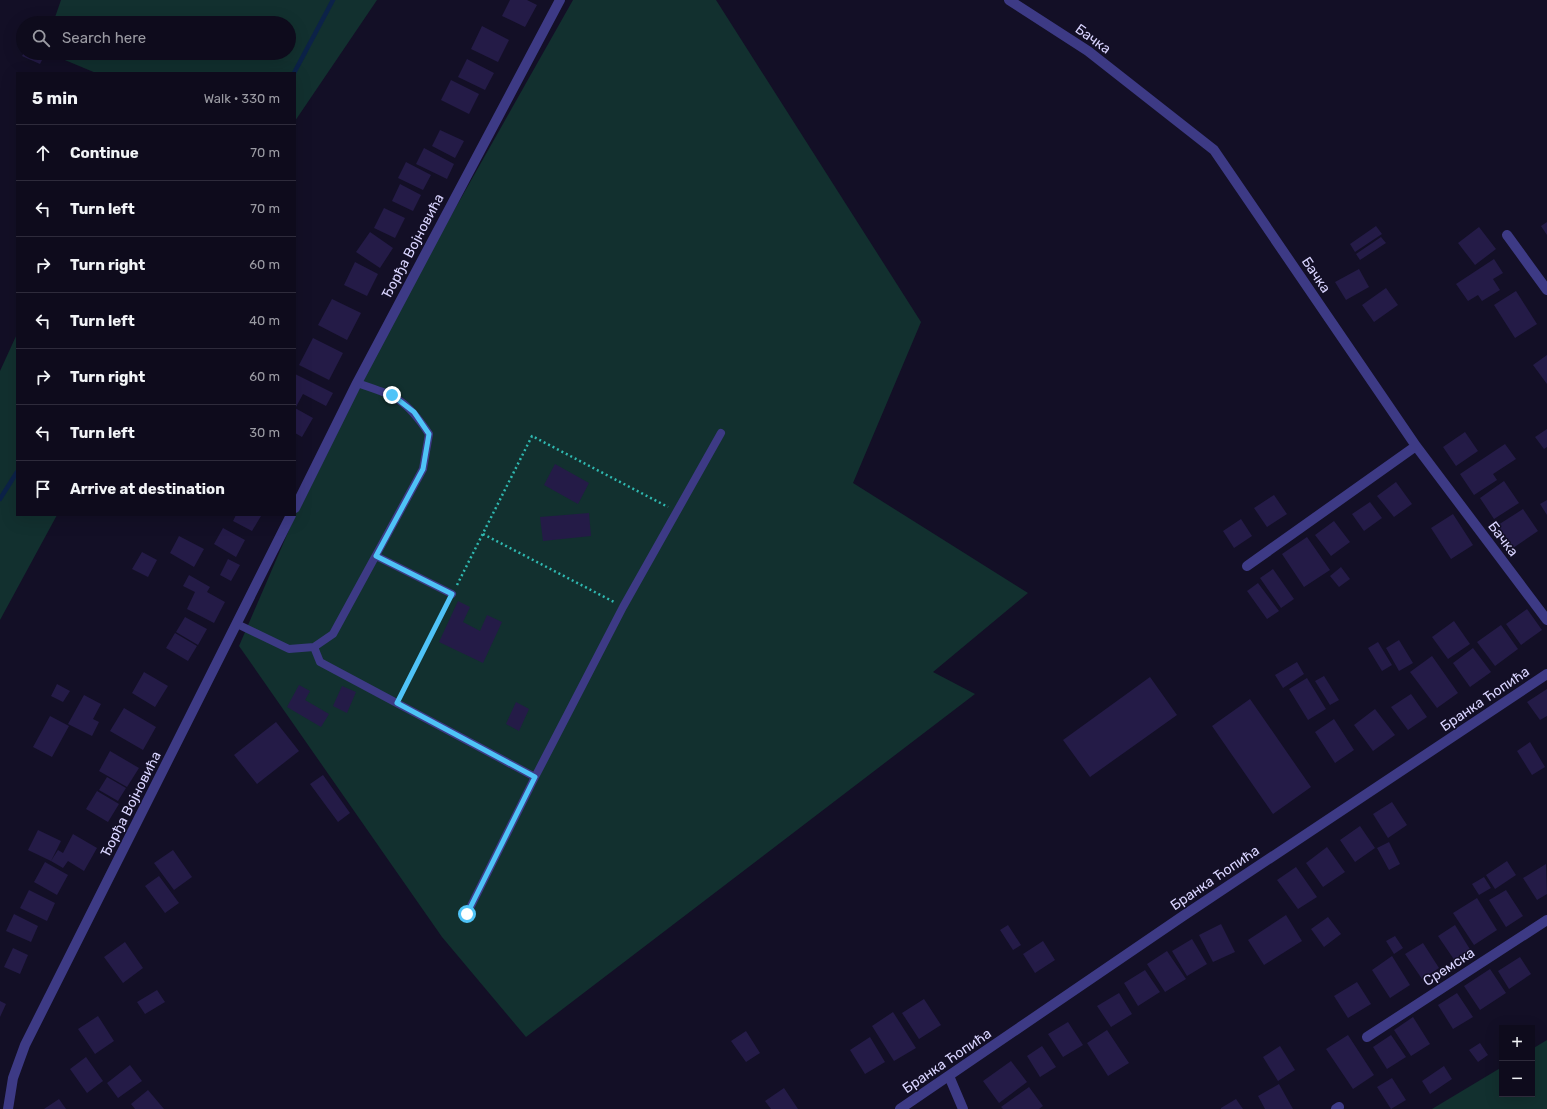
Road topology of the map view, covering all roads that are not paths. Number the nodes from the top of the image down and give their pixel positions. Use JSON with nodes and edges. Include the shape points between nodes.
{"nodes":[{"id":1,"x":560,"y":0,"type":"edge"},
{"id":2,"x":1010,"y":0,"type":"edge"},
{"id":3,"x":1507,"y":235,"type":"dead end"},
{"id":4,"x":1547,"y":290,"type":"edge"},
{"id":5,"x":357,"y":383,"type":"junction"},
{"id":6,"x":721,"y":433,"type":"dead end"},
{"id":7,"x":1416,"y":446,"type":"junction"},
{"id":8,"x":296,"y":506,"type":"edge"},
{"id":9,"x":291,"y":516,"type":"edge"},
{"id":10,"x":376,"y":556,"type":"junction"},
{"id":11,"x":1247,"y":566,"type":"dead end"},
{"id":12,"x":452,"y":594,"type":"road end"},
{"id":13,"x":1547,"y":620,"type":"edge"},
{"id":14,"x":237,"y":624,"type":"junction"},
{"id":15,"x":314,"y":647,"type":"junction"},
{"id":16,"x":1547,"y":674,"type":"edge"},
{"id":17,"x":535,"y":777,"type":"junction"},
{"id":18,"x":467,"y":914,"type":"dead end"},
{"id":19,"x":1547,"y":920,"type":"edge"},
{"id":20,"x":1367,"y":1037,"type":"dead end"},
{"id":21,"x":948,"y":1076,"type":"junction"},
{"id":22,"x":8,"y":1109,"type":"edge"},
{"id":23,"x":900,"y":1109,"type":"edge"},
{"id":24,"x":963,"y":1109,"type":"edge"}],
"edges":[{"from":1,"to":5,"type":"street","name":"Ђорђа Војновића"},
{"from":2,"to":7,"type":"street","name":"Бачка","via":[[1088,52],[1214,150]]},
{"from":3,"to":4,"type":"street"},
{"from":5,"to":8,"type":"street","name":"Ђорђа Војновића"},
{"from":5,"to":10,"type":"lane","via":[[392,395],[414,412],[429,434],[423,469]]},
{"from":6,"to":17,"type":"lane","via":[[623,607]]},
{"from":7,"to":11,"type":"street"},
{"from":7,"to":13,"type":"street","name":"Бачка"},
{"from":9,"to":14,"type":"street","name":"Ђорђа Војновића"},
{"from":10,"to":12,"type":"lane"},
{"from":10,"to":15,"type":"lane","via":[[333,634]]},
{"from":14,"to":15,"type":"lane","via":[[289,649]]},
{"from":14,"to":22,"type":"street","name":"Ђорђа Војновића","via":[[25,1045],[13,1078]]},
{"from":15,"to":17,"type":"lane","via":[[320,662]]},
{"from":16,"to":21,"type":"street","name":"Бранка Ћопића"},
{"from":17,"to":18,"type":"lane"},
{"from":19,"to":20,"type":"street","name":"Сремска"},
{"from":21,"to":23,"type":"street","name":"Бранка Ћопића"},
{"from":21,"to":24,"type":"street"}]}
